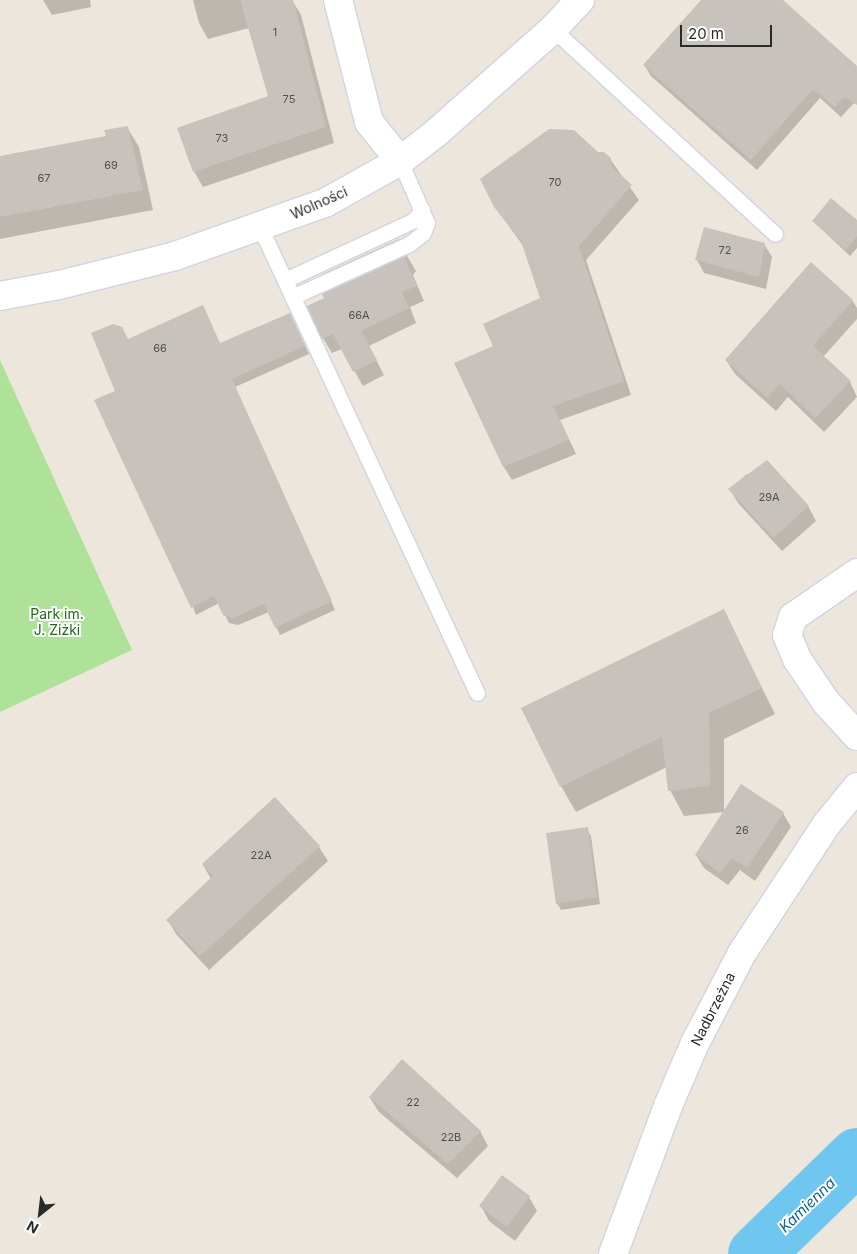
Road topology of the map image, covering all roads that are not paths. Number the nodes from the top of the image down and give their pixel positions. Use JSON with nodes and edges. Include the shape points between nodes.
{"nodes":[{"id":1,"x":338,"y":0,"type":"edge"},
{"id":2,"x":580,"y":0,"type":"edge"},
{"id":3,"x":553,"y":29,"type":"junction"},
{"id":4,"x":400,"y":161,"type":"junction"},
{"id":5,"x":422,"y":210,"type":"junction"},
{"id":6,"x":260,"y":227,"type":"junction"},
{"id":7,"x":775,"y":234,"type":"dead end"},
{"id":8,"x":284,"y":280,"type":"junction"},
{"id":9,"x":0,"y":296,"type":"edge"},
{"id":10,"x":292,"y":297,"type":"junction"},
{"id":11,"x":857,"y":573,"type":"edge"},
{"id":12,"x":477,"y":693,"type":"dead end"},
{"id":13,"x":857,"y":736,"type":"edge"},
{"id":14,"x":857,"y":787,"type":"edge"},
{"id":15,"x":613,"y":1254,"type":"edge"}],
"edges":[{"from":1,"to":4,"type":"street","via":[[369,122]]},
{"from":2,"to":3,"type":"street","name":"Wolności"},
{"from":3,"to":4,"type":"street","name":"Wolności"},
{"from":3,"to":7,"type":"lane"},
{"from":4,"to":5,"type":"lane"},
{"from":4,"to":6,"type":"street","name":"Wolności","via":[[325,202]]},
{"from":5,"to":8,"type":"lane","via":[[414,220]]},
{"from":5,"to":10,"type":"lane","via":[[427,223],[418,239]]},
{"from":6,"to":8,"type":"lane"},
{"from":6,"to":9,"type":"street","name":"Wolności","via":[[176,256],[60,285]]},
{"from":8,"to":10,"type":"lane"},
{"from":10,"to":12,"type":"lane"},
{"from":11,"to":13,"type":"street","via":[[793,617],[788,634],[797,659],[826,702]]},
{"from":14,"to":15,"type":"street","name":"Nadbrzeżna","via":[[826,825],[747,945],[695,1043]]}]}
